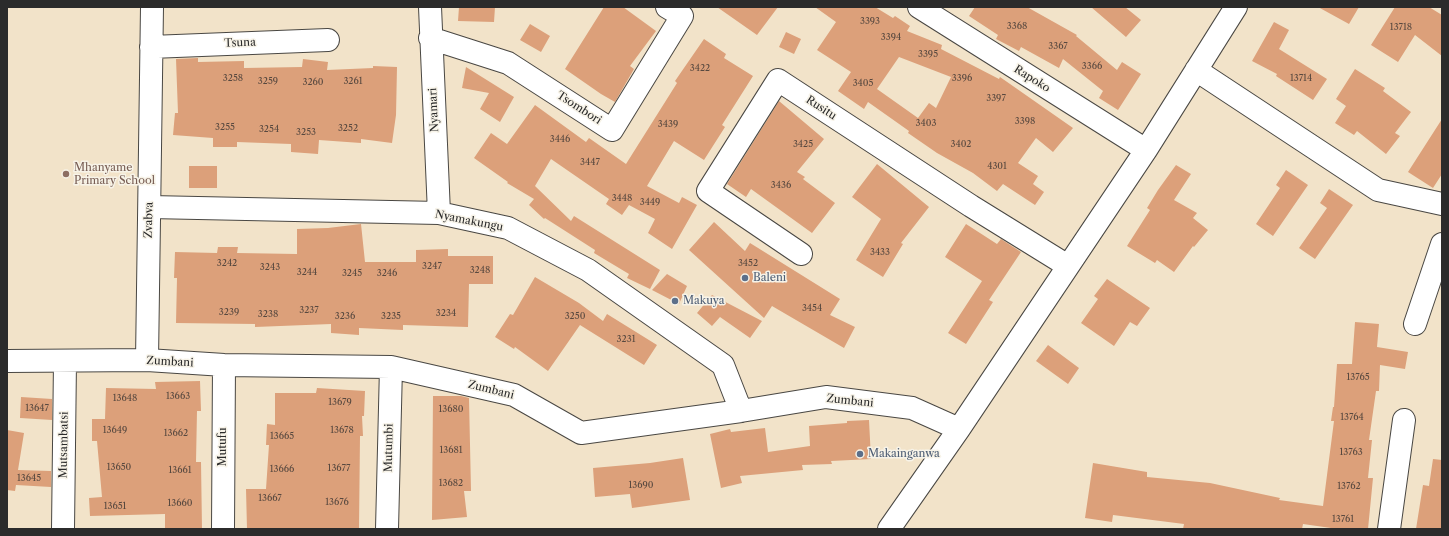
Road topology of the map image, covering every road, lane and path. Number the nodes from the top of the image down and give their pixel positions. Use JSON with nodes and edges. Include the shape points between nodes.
{"nodes":[{"id":1,"x":152,"y":7,"type":"edge"},
{"id":2,"x":430,"y":7,"type":"edge"},
{"id":3,"x":667,"y":7,"type":"edge"},
{"id":4,"x":919,"y":7,"type":"edge"},
{"id":5,"x":1236,"y":7,"type":"edge"},
{"id":6,"x":430,"y":38,"type":"junction"},
{"id":7,"x":328,"y":40,"type":"dead end"},
{"id":8,"x":151,"y":47,"type":"junction"},
{"id":9,"x":1196,"y":70,"type":"junction"},
{"id":10,"x":1146,"y":150,"type":"junction"},
{"id":11,"x":1442,"y":204,"type":"edge"},
{"id":12,"x":150,"y":208,"type":"junction"},
{"id":13,"x":439,"y":213,"type":"junction"},
{"id":14,"x":1442,"y":244,"type":"edge"},
{"id":15,"x":801,"y":254,"type":"dead end"},
{"id":16,"x":1068,"y":266,"type":"junction"},
{"id":17,"x":1415,"y":324,"type":"dead end"},
{"id":18,"x":147,"y":360,"type":"junction"},
{"id":19,"x":7,"y":361,"type":"edge"},
{"id":20,"x":65,"y":361,"type":"junction"},
{"id":21,"x":224,"y":365,"type":"junction"},
{"id":22,"x":391,"y":367,"type":"junction"},
{"id":23,"x":741,"y":411,"type":"junction"},
{"id":24,"x":1404,"y":420,"type":"dead end"},
{"id":25,"x":959,"y":429,"type":"junction"},
{"id":26,"x":63,"y":529,"type":"edge"},
{"id":27,"x":223,"y":529,"type":"edge"},
{"id":28,"x":387,"y":529,"type":"edge"},
{"id":29,"x":889,"y":529,"type":"edge"},
{"id":30,"x":1389,"y":529,"type":"edge"}],
"edges":[{"from":1,"to":8,"type":"street","name":"Zvabva"},
{"from":2,"to":6,"type":"street","name":"Nyamari"},
{"from":3,"to":6,"type":"street","name":"Tsombori","via":[[682,16],[612,130],[508,62]]},
{"from":4,"to":10,"type":"street","name":"Rapoko"},
{"from":5,"to":9,"type":"street"},
{"from":6,"to":13,"type":"street","name":"Nyamari"},
{"from":7,"to":8,"type":"street","name":"Tsuna"},
{"from":8,"to":12,"type":"street","name":"Zvabva"},
{"from":9,"to":10,"type":"street"},
{"from":9,"to":11,"type":"street","via":[[1378,190]]},
{"from":10,"to":16,"type":"street"},
{"from":12,"to":13,"type":"street","name":"Nyamakungu"},
{"from":12,"to":18,"type":"street","name":"Zvabva"},
{"from":13,"to":23,"type":"street","name":"Nyamakungu","via":[[508,228],[588,270],[723,366]]},
{"from":14,"to":17,"type":"street"},
{"from":15,"to":16,"type":"street","name":"Rusitu","via":[[708,191],[778,80]]},
{"from":16,"to":25,"type":"street"},
{"from":18,"to":20,"type":"street","name":"Zumbani"},
{"from":18,"to":21,"type":"street","name":"Zumbani"},
{"from":19,"to":20,"type":"street","name":"Zumbani"},
{"from":20,"to":26,"type":"street","name":"Mutsambatsi"},
{"from":21,"to":22,"type":"street","name":"Zumbani"},
{"from":21,"to":27,"type":"street","name":"Mutufu"},
{"from":22,"to":23,"type":"street","name":"Zumbani","via":[[514,395],[580,433]]},
{"from":22,"to":28,"type":"street","name":"Mutumbi"},
{"from":23,"to":25,"type":"street","name":"Zumbani","via":[[826,397],[912,408]]},
{"from":24,"to":30,"type":"street"},
{"from":25,"to":29,"type":"street"}]}
